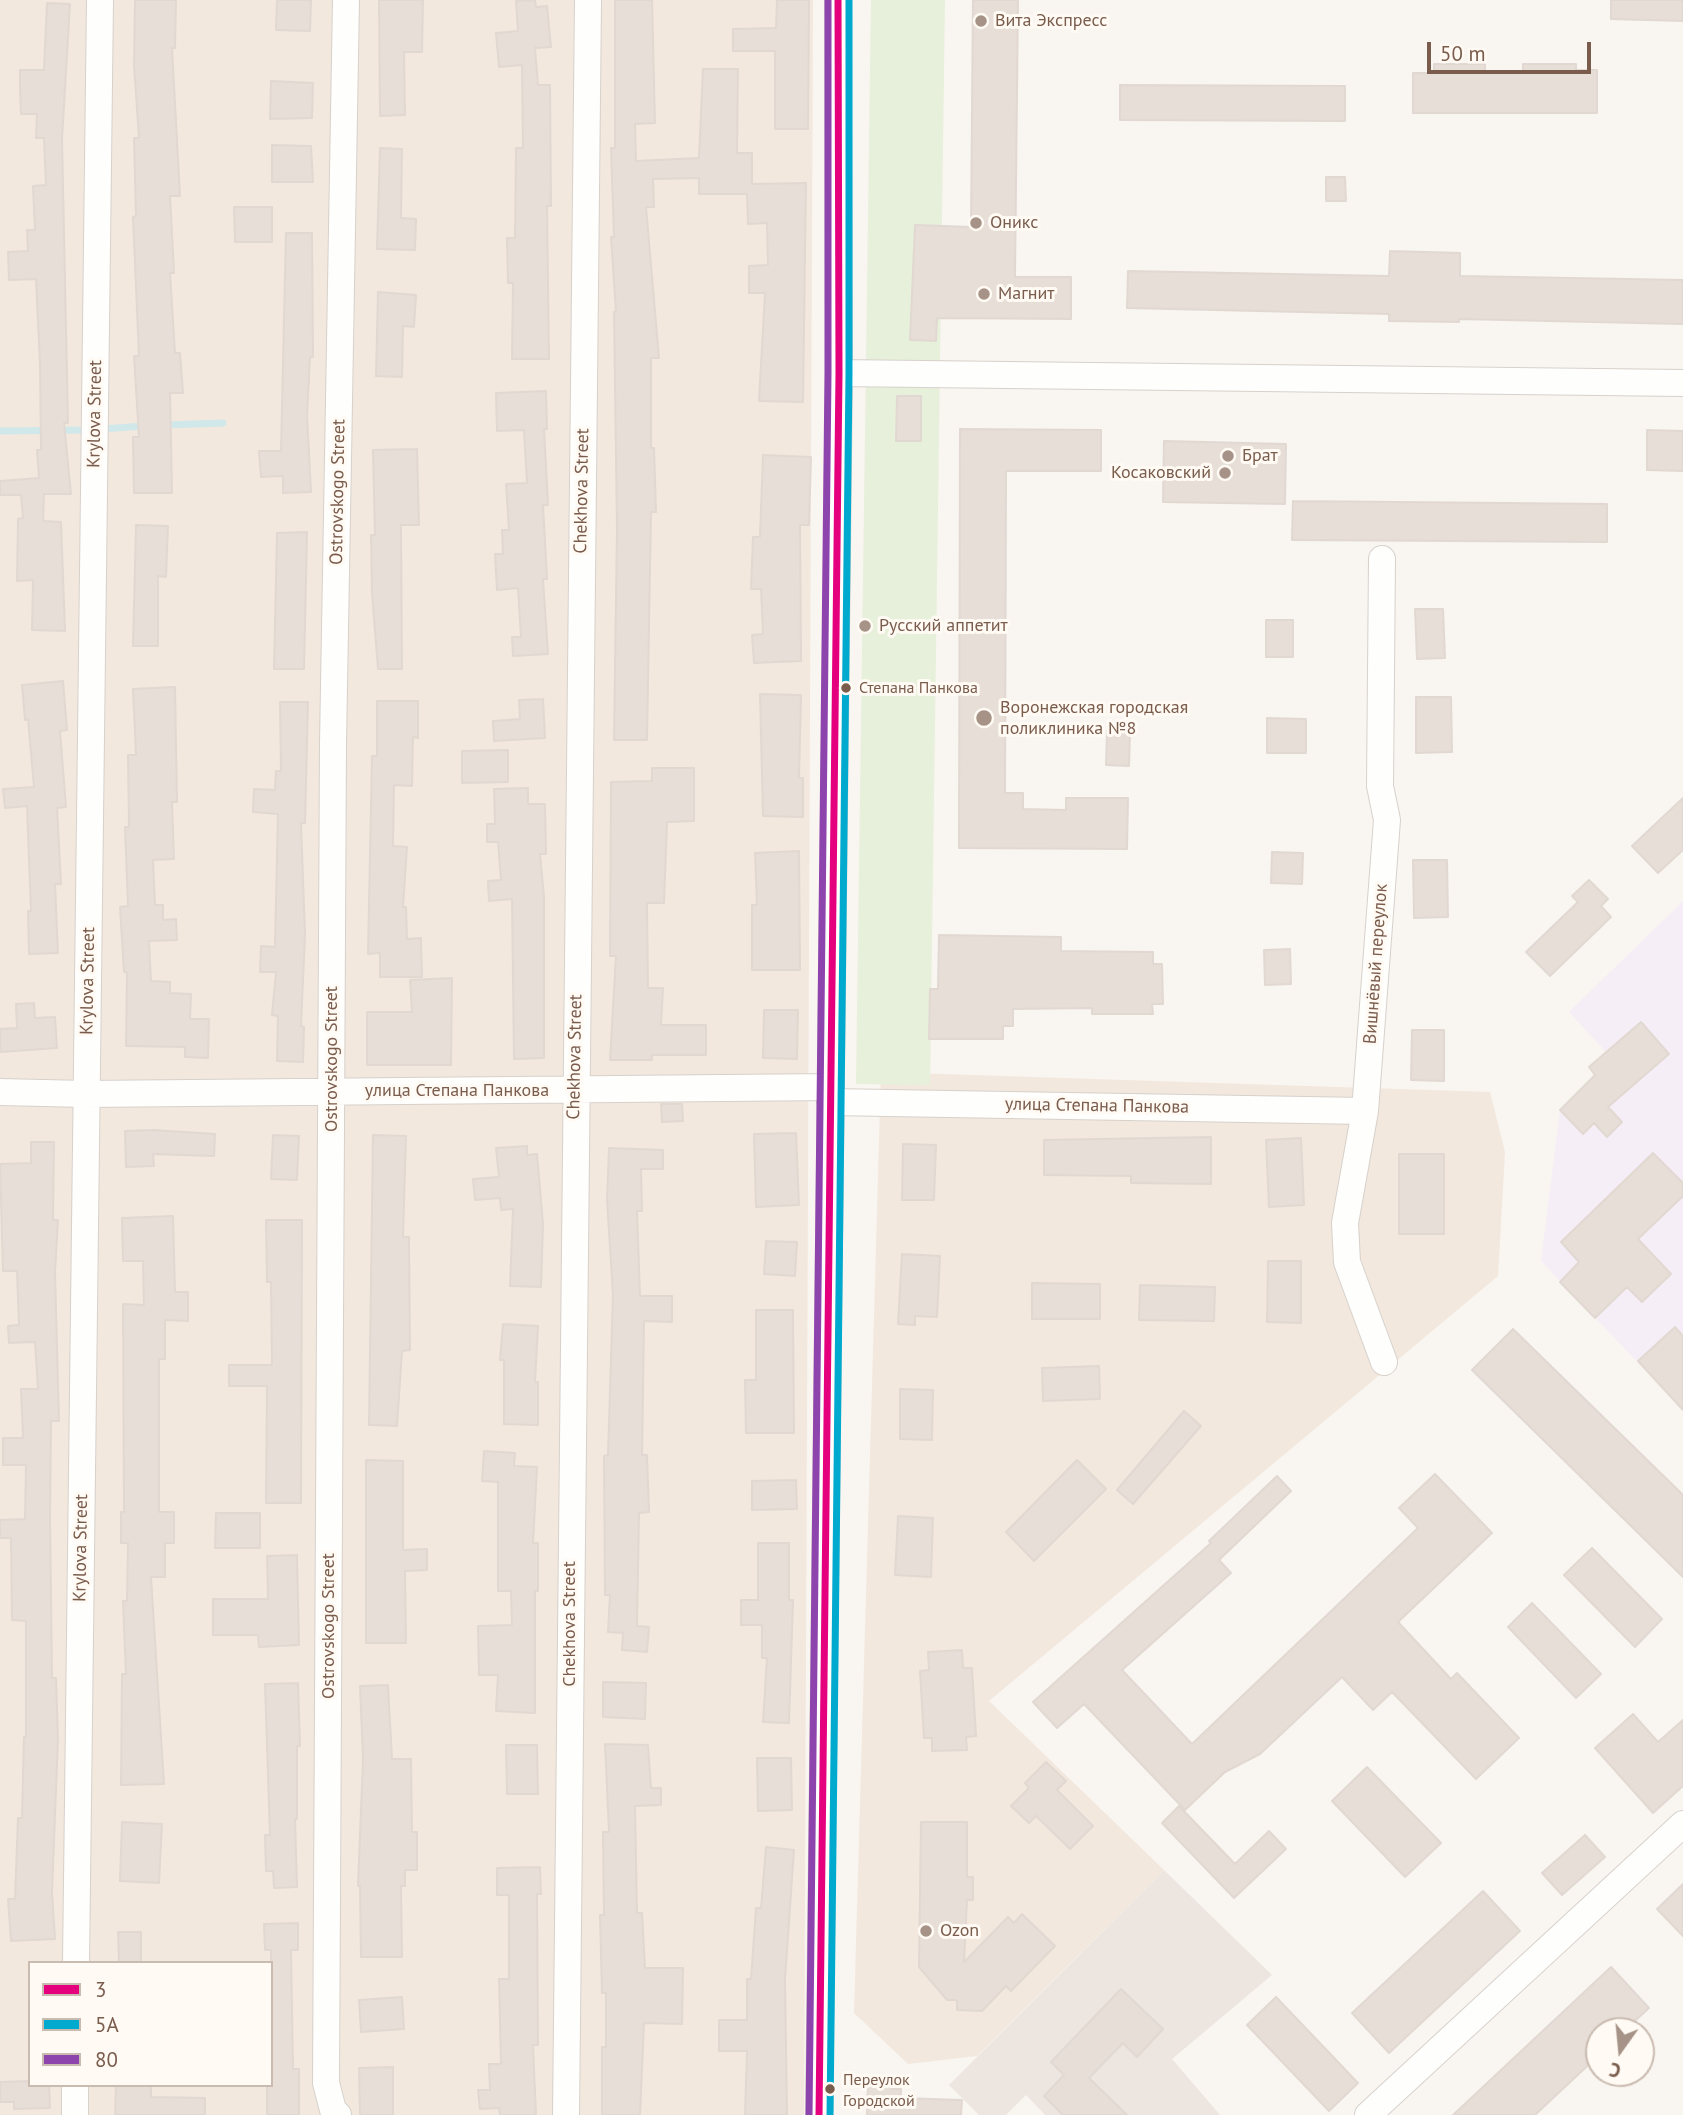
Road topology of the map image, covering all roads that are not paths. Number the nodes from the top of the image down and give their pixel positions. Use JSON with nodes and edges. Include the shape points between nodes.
{"nodes":[{"id":1,"x":100,"y":0,"type":"edge"},
{"id":2,"x":346,"y":0,"type":"edge"},
{"id":3,"x":588,"y":0,"type":"edge"},
{"id":4,"x":838,"y":0,"type":"edge"},
{"id":5,"x":839,"y":373,"type":"junction"},
{"id":6,"x":1683,"y":383,"type":"edge"},
{"id":7,"x":1382,"y":559,"type":"dead end"},
{"id":8,"x":575,"y":1090,"type":"junction"},
{"id":9,"x":0,"y":1092,"type":"edge"},
{"id":10,"x":332,"y":1092,"type":"junction"},
{"id":11,"x":86,"y":1094,"type":"junction"},
{"id":12,"x":830,"y":1095,"type":"junction"},
{"id":13,"x":1365,"y":1111,"type":"junction"},
{"id":14,"x":1384,"y":1362,"type":"dead end"},
{"id":15,"x":1683,"y":1824,"type":"edge"},
{"id":16,"x":76,"y":1961,"type":"edge"},
{"id":17,"x":75,"y":2087,"type":"edge"},
{"id":18,"x":75,"y":2115,"type":"edge"},
{"id":19,"x":338,"y":2115,"type":"edge"},
{"id":20,"x":566,"y":2115,"type":"edge"},
{"id":21,"x":819,"y":2115,"type":"edge"},
{"id":22,"x":1368,"y":2115,"type":"edge"}],
"edges":[{"from":1,"to":11,"type":"street","name":"Krylova Street"},
{"from":2,"to":10,"type":"street","name":"Ostrovskogo Street","via":[[333,730]]},
{"from":3,"to":8,"type":"street","name":"Chekhova Street"},
{"from":4,"to":5,"type":"street"},
{"from":5,"to":6,"type":"street"},
{"from":5,"to":12,"type":"street"},
{"from":7,"to":13,"type":"street","name":"Вишнёвый переулок","via":[[1380,786],[1387,820]]},
{"from":8,"to":10,"type":"street","name":"улица Степана Панкова"},
{"from":8,"to":12,"type":"street","name":"улица Степана Панкова"},
{"from":8,"to":20,"type":"street","name":"Chekhova Street"},
{"from":9,"to":11,"type":"street","name":"улица Степана Панкова"},
{"from":10,"to":11,"type":"street","name":"улица Степана Панкова"},
{"from":10,"to":19,"type":"street","name":"Ostrovskogo Street","via":[[326,2083]]},
{"from":11,"to":16,"type":"street","name":"Krylova Street"},
{"from":12,"to":13,"type":"street","name":"улица Степана Панкова"},
{"from":12,"to":21,"type":"street"},
{"from":13,"to":14,"type":"street","name":"Вишнёвый переулок","via":[[1345,1223],[1347,1262]]},
{"from":15,"to":22,"type":"street"},
{"from":17,"to":18,"type":"street"}]}
